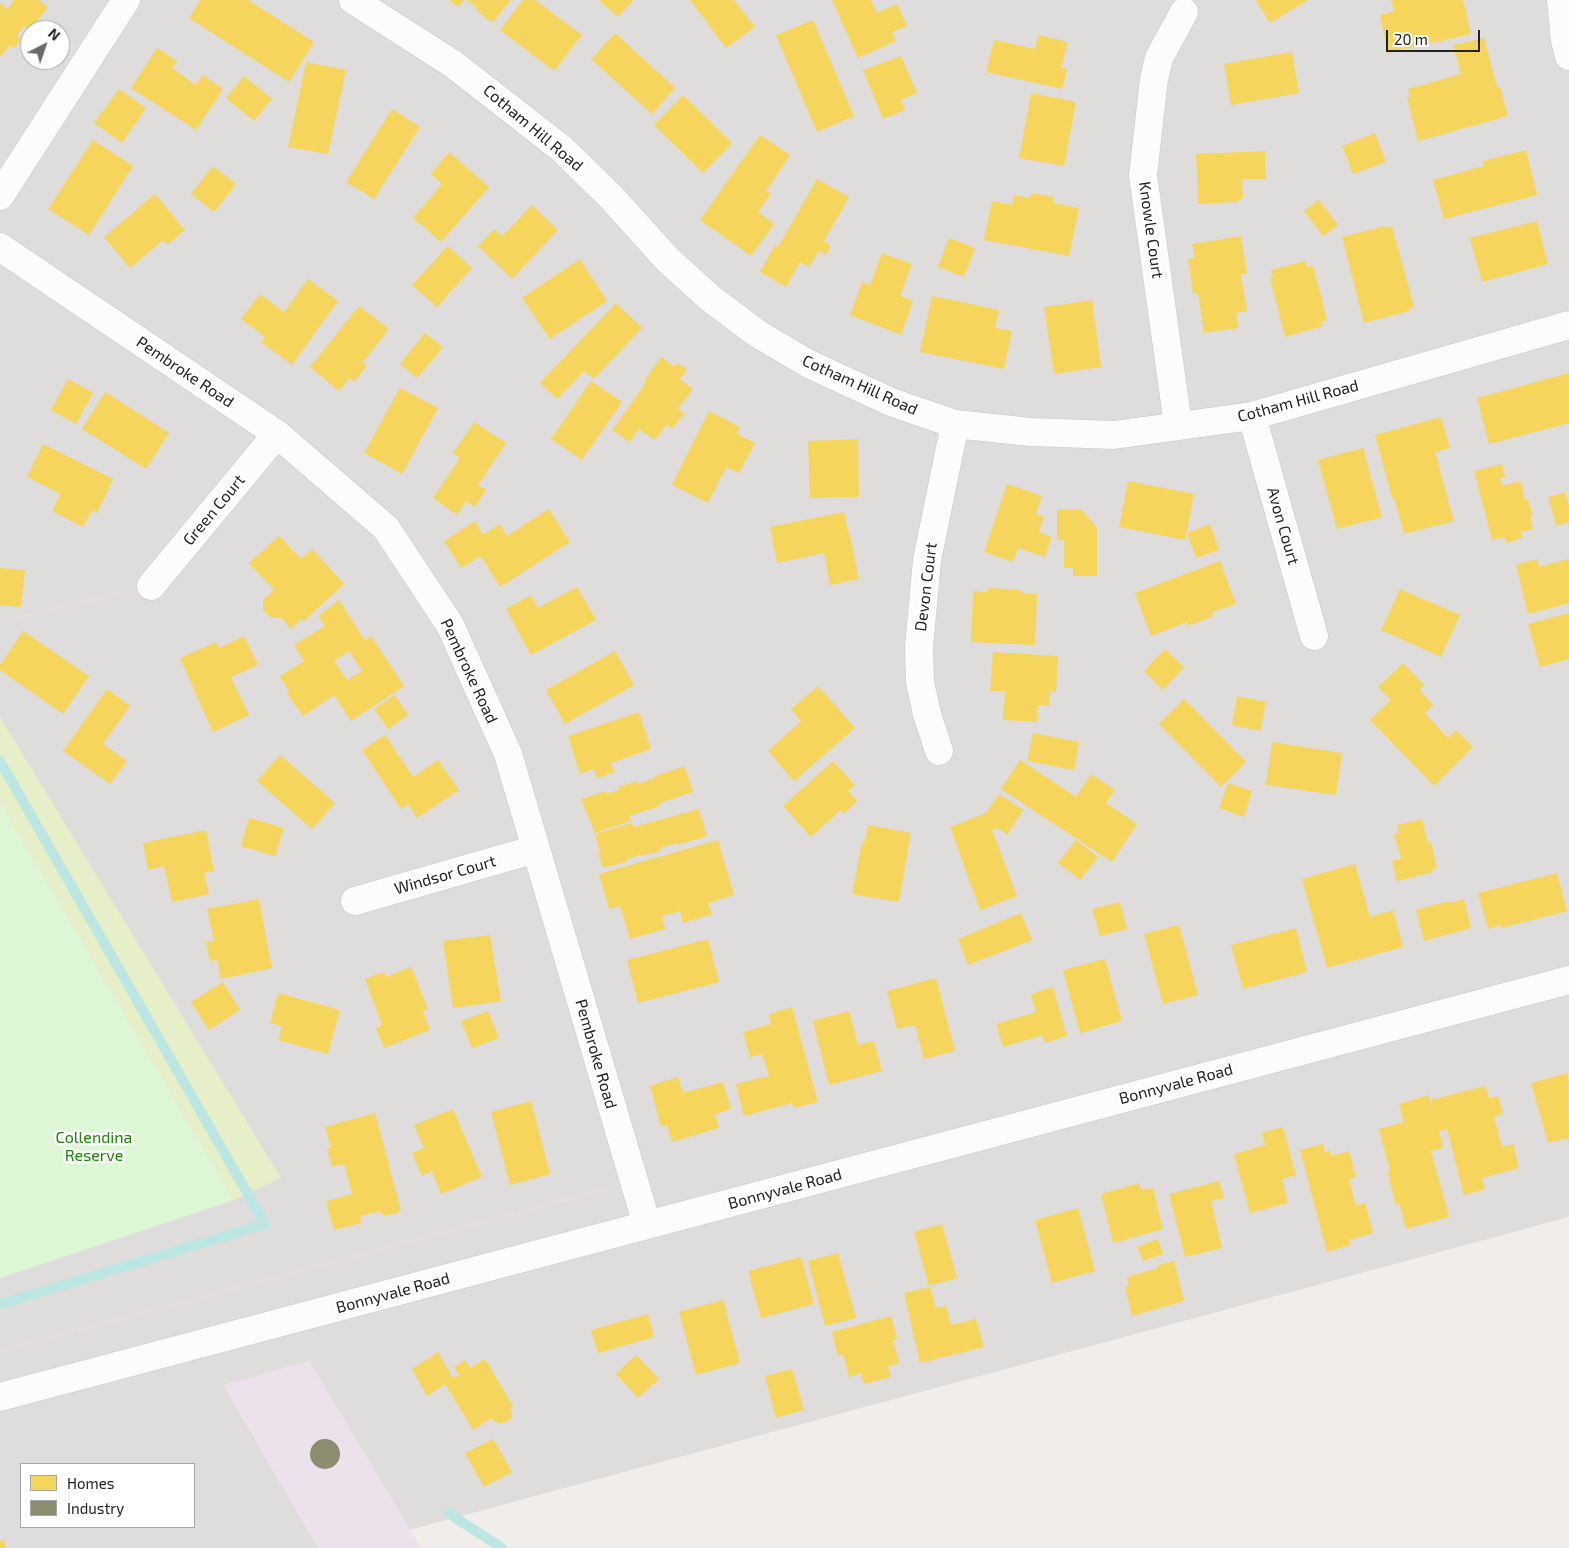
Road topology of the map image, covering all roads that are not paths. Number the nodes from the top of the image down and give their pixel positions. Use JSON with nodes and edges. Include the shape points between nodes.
{"nodes":[{"id":1,"x":126,"y":0,"type":"edge"},
{"id":2,"x":353,"y":0,"type":"edge"},
{"id":3,"x":1561,"y":0,"type":"edge"},
{"id":4,"x":1184,"y":12,"type":"dead end"},
{"id":5,"x":1569,"y":56,"type":"edge"},
{"id":6,"x":0,"y":196,"type":"edge"},
{"id":7,"x":0,"y":247,"type":"edge"},
{"id":8,"x":1569,"y":325,"type":"edge"},
{"id":9,"x":1252,"y":416,"type":"junction"},
{"id":10,"x":955,"y":424,"type":"junction"},
{"id":11,"x":1178,"y":425,"type":"junction"},
{"id":12,"x":277,"y":434,"type":"junction"},
{"id":13,"x":151,"y":586,"type":"road end"},
{"id":14,"x":1314,"y":636,"type":"dead end"},
{"id":15,"x":939,"y":751,"type":"dead end"},
{"id":16,"x":536,"y":849,"type":"junction"},
{"id":17,"x":355,"y":901,"type":"dead end"},
{"id":18,"x":1569,"y":980,"type":"edge"},
{"id":19,"x":647,"y":1225,"type":"junction"},
{"id":20,"x":0,"y":1397,"type":"edge"}],
"edges":[{"from":1,"to":6,"type":"street"},
{"from":2,"to":10,"type":"street","name":"Cotham Hill Road","via":[[453,64],[562,148],[668,260],[710,298],[758,334],[809,364],[890,402]]},
{"from":3,"to":5,"type":"street"},
{"from":4,"to":11,"type":"street","name":"Knowle Court","via":[[1159,58],[1143,175]]},
{"from":7,"to":12,"type":"street","name":"Pembroke Road"},
{"from":8,"to":9,"type":"street","name":"Cotham Hill Road"},
{"from":9,"to":11,"type":"street","name":"Cotham Hill Road"},
{"from":9,"to":14,"type":"street","name":"Avon Court"},
{"from":10,"to":11,"type":"street","name":"Cotham Hill Road","via":[[1030,432],[1114,435]]},
{"from":10,"to":15,"type":"street","name":"Devon Court","via":[[927,560],[919,647],[920,682]]},
{"from":12,"to":13,"type":"street","name":"Green Court"},
{"from":12,"to":16,"type":"street","name":"Pembroke Road","via":[[386,528],[450,625],[508,754]]},
{"from":16,"to":17,"type":"street","name":"Windsor Court"},
{"from":16,"to":19,"type":"street","name":"Pembroke Road"},
{"from":18,"to":19,"type":"street","name":"Bonnyvale Road"},
{"from":19,"to":20,"type":"street","name":"Bonnyvale Road"}]}
